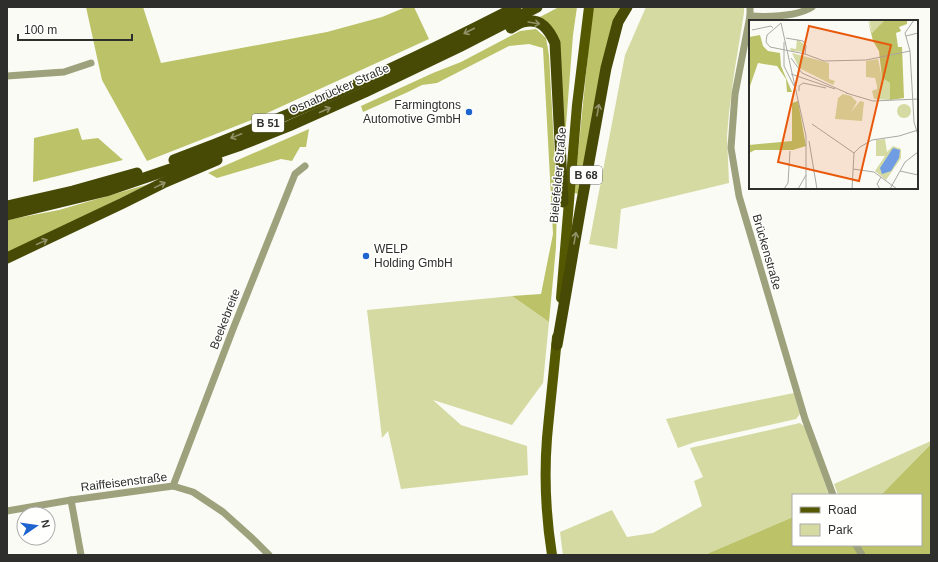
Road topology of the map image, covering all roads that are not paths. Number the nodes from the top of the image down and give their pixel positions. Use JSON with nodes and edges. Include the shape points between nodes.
{"nodes":[{"id":1,"x":505,"y":7,"type":"edge"},
{"id":2,"x":516,"y":7,"type":"edge"},
{"id":3,"x":537,"y":7,"type":"edge"},
{"id":4,"x":583,"y":7,"type":"edge"},
{"id":5,"x":589,"y":7,"type":"edge"},
{"id":6,"x":627,"y":7,"type":"edge"},
{"id":7,"x":750,"y":7,"type":"edge"},
{"id":8,"x":812,"y":7,"type":"edge"},
{"id":9,"x":750,"y":16,"type":"junction"},
{"id":10,"x":749,"y":20,"type":"edge"},
{"id":11,"x":489,"y":21,"type":"junction"},
{"id":12,"x":749,"y":21,"type":"edge"},
{"id":13,"x":484,"y":34,"type":"junction"},
{"id":14,"x":91,"y":64,"type":"dead end"},
{"id":15,"x":7,"y":76,"type":"edge"},
{"id":16,"x":289,"y":126,"type":"junction"},
{"id":17,"x":305,"y":166,"type":"dead end"},
{"id":18,"x":562,"y":202,"type":"junction"},
{"id":19,"x":7,"y":206,"type":"edge"},
{"id":20,"x":7,"y":215,"type":"edge"},
{"id":21,"x":7,"y":258,"type":"edge"},
{"id":22,"x":557,"y":345,"type":"junction"},
{"id":23,"x":173,"y":486,"type":"junction"},
{"id":24,"x":833,"y":494,"type":"edge"},
{"id":25,"x":71,"y":500,"type":"junction"},
{"id":26,"x":7,"y":511,"type":"edge"},
{"id":27,"x":857,"y":546,"type":"edge"},
{"id":28,"x":81,"y":555,"type":"edge"},
{"id":29,"x":269,"y":555,"type":"edge"},
{"id":30,"x":552,"y":555,"type":"edge"},
{"id":31,"x":862,"y":555,"type":"edge"}],
"edges":[{"from":1,"to":11,"type":"highway"},
{"from":2,"to":11,"type":"highway","name":"Osnabrücker Straße","number":"B 51"},
{"from":3,"to":13,"type":"highway","name":"Osnabrücker Straße","number":"B 51"},
{"from":4,"to":18,"type":"main road","name":"Bielefelder Straße","number":"B 68"},
{"from":5,"to":22,"type":"main road","name":"Bielefelder Straße","number":"B 68","via":[[577,104]]},
{"from":22,"to":6,"type":"highway","number":"B 68","one_way":true,"via":[[606,68],[618,22]]},
{"from":7,"to":9,"type":"street","name":"Brückenstraße"},
{"from":8,"to":9,"type":"street","via":[[806,11],[789,14]]},
{"from":9,"to":10,"type":"street","name":"Brückenstraße"},
{"from":11,"to":19,"type":"highway","name":"Osnabrücker Straße","number":"B 51","one_way":true,"via":[[319,101],[154,168]]},
{"from":12,"to":24,"type":"street","name":"Brückenstraße","via":[[735,94],[731,148],[739,196],[805,419]]},
{"from":16,"to":13,"type":"highway","name":"Osnabrücker Straße","number":"B 51","one_way":true},
{"from":13,"to":18,"type":"highway","number":"B 68","one_way":true,"via":[[501,32],[523,22],[532,21],[543,24],[551,33],[555,43]]},
{"from":14,"to":15,"type":"street","via":[[64,72]]},
{"from":16,"to":20,"type":"highway","name":"Osnabrücker Straße","number":"B 51","via":[[106,191]]},
{"from":21,"to":16,"type":"highway","one_way":true},
{"from":17,"to":23,"type":"street","name":"Beekebreite","via":[[295,174]]},
{"from":18,"to":22,"type":"main road","name":"Bielefelder Straße","number":"B 68"},
{"from":22,"to":30,"type":"main road","name":"Bielefelder Straße","number":"B 68","via":[[547,439],[546,485]]},
{"from":23,"to":25,"type":"street","name":"Raiffeisenstraße"},
{"from":23,"to":29,"type":"street","name":"Raiffeisenstraße","via":[[194,492],[223,512]]},
{"from":25,"to":26,"type":"street","name":"Raiffeisenstraße"},
{"from":25,"to":28,"type":"street"},
{"from":27,"to":31,"type":"street"}]}
